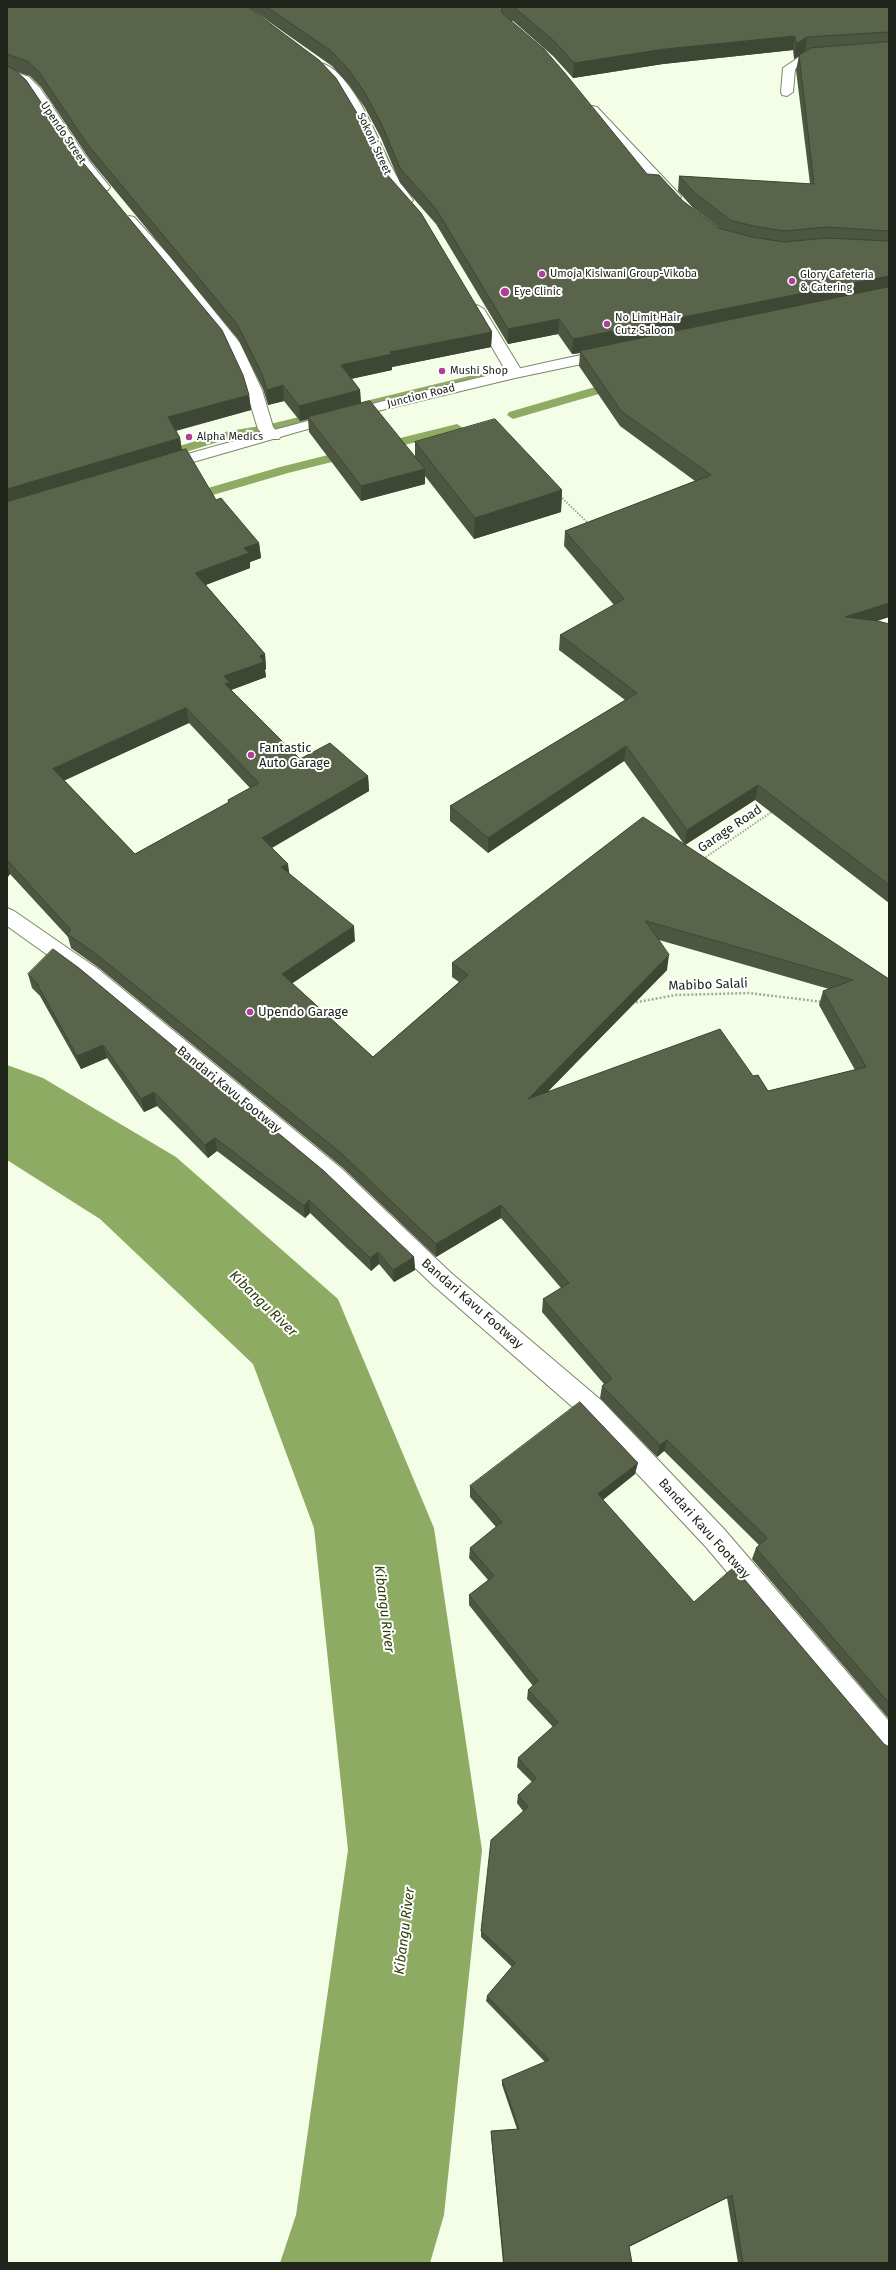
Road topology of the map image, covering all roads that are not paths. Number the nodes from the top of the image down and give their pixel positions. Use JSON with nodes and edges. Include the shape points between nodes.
{"nodes":[{"id":1,"x":841,"y":56,"type":"edge"},
{"id":2,"x":309,"y":58,"type":"edge"},
{"id":3,"x":7,"y":73,"type":"edge"},
{"id":4,"x":787,"y":92,"type":"dead end"},
{"id":5,"x":582,"y":98,"type":"edge"},
{"id":6,"x":112,"y":198,"type":"edge"},
{"id":7,"x":682,"y":206,"type":"edge"},
{"id":8,"x":413,"y":208,"type":"edge"},
{"id":9,"x":121,"y":209,"type":"edge"},
{"id":10,"x":471,"y":299,"type":"edge"},
{"id":11,"x":622,"y":351,"type":"edge"},
{"id":12,"x":515,"y":373,"type":"junction"},
{"id":13,"x":272,"y":436,"type":"junction"},
{"id":14,"x":146,"y":470,"type":"edge"},
{"id":15,"x":7,"y":916,"type":"edge"},
{"id":16,"x":889,"y":1742,"type":"edge"}],
"edges":[{"from":1,"to":4,"type":"street","via":[[805,57],[789,68]]},
{"from":2,"to":8,"type":"street","name":"Sokoni Street","via":[[326,70],[357,109],[393,185]]},
{"from":3,"to":6,"type":"street","name":"Upendo Street","via":[[24,80],[35,91],[84,164]]},
{"from":5,"to":7,"type":"street"},
{"from":9,"to":13,"type":"street","via":[[232,343],[254,390],[266,429]]},
{"from":10,"to":12,"type":"street"},
{"from":11,"to":12,"type":"street","name":"Junction Road"},
{"from":12,"to":13,"type":"street","name":"Junction Road","via":[[327,419]]},
{"from":13,"to":14,"type":"street","name":"Junction Road"},
{"from":15,"to":16,"type":"street","name":"Bandari Kavu Footway","via":[[91,975],[334,1176],[442,1279],[593,1409],[715,1538]]}]}
